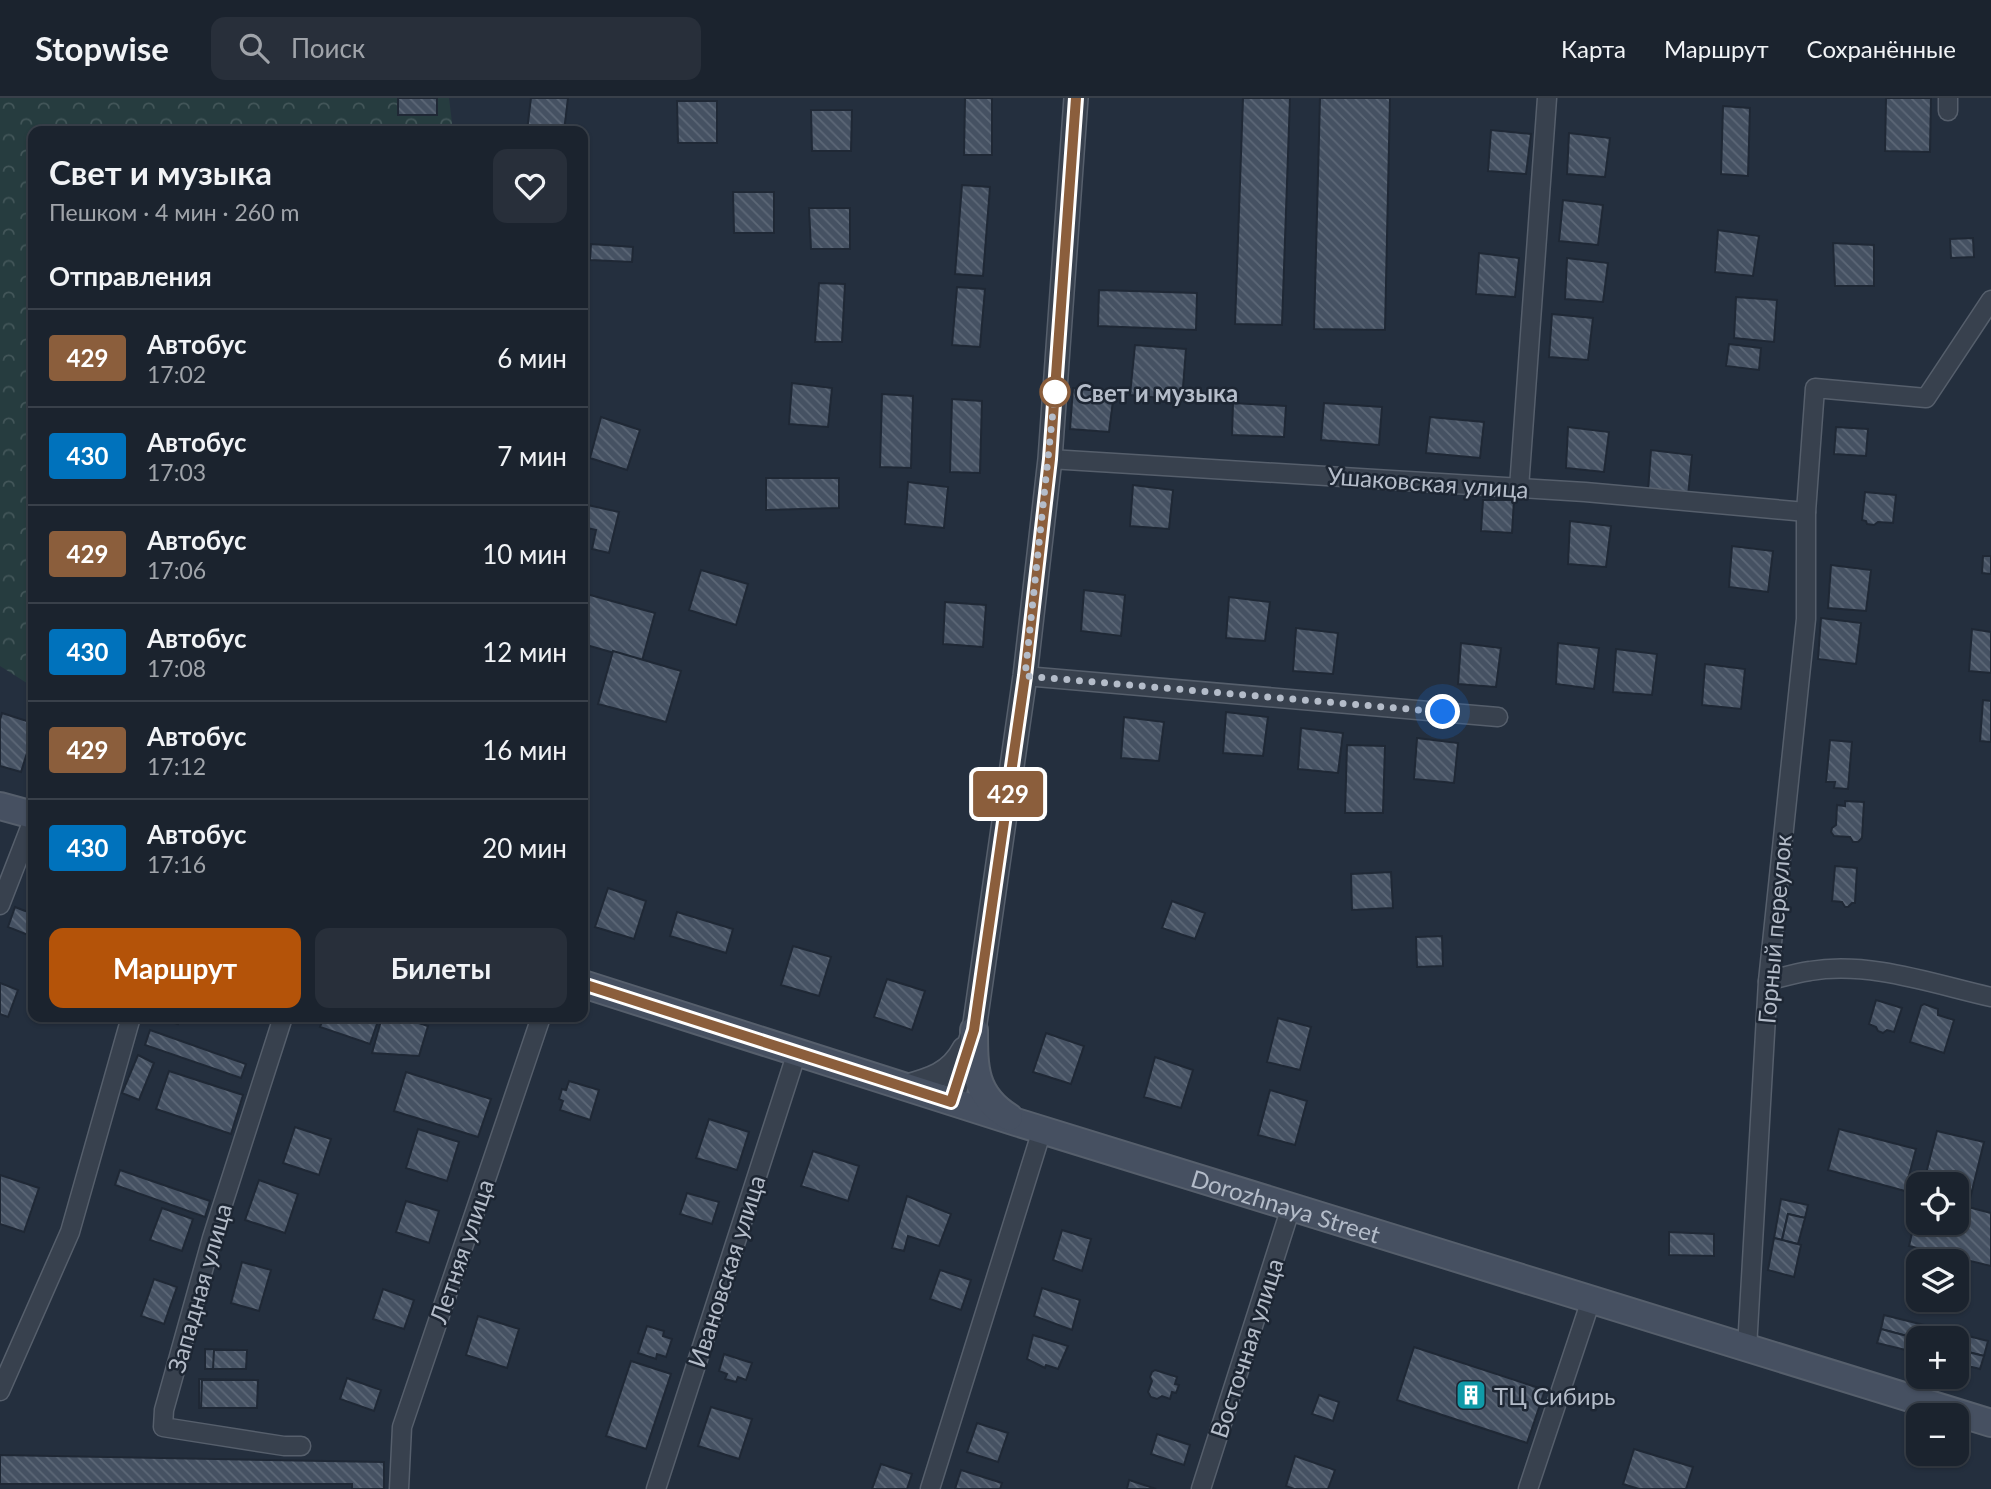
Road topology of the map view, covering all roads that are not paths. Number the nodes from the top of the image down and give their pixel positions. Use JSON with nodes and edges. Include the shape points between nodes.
{"nodes":[{"id":1,"x":1076,"y":98,"type":"edge"},
{"id":2,"x":1547,"y":98,"type":"edge"},
{"id":3,"x":1991,"y":300,"type":"edge"},
{"id":4,"x":1050,"y":459,"type":"junction"},
{"id":5,"x":1519,"y":488,"type":"junction"},
{"id":6,"x":1806,"y":512,"type":"junction"},
{"id":7,"x":1025,"y":676,"type":"junction"},
{"id":8,"x":1498,"y":717,"type":"dead end"},
{"id":9,"x":0,"y":806,"type":"edge"},
{"id":10,"x":28,"y":815,"type":"edge"},
{"id":11,"x":28,"y":830,"type":"edge"},
{"id":12,"x":0,"y":905,"type":"edge"},
{"id":13,"x":1768,"y":981,"type":"junction"},
{"id":14,"x":588,"y":986,"type":"edge"},
{"id":15,"x":1991,"y":997,"type":"edge"},
{"id":16,"x":130,"y":1022,"type":"edge"},
{"id":17,"x":281,"y":1022,"type":"edge"},
{"id":18,"x":539,"y":1022,"type":"edge"},
{"id":19,"x":974,"y":1030,"type":"junction"},
{"id":20,"x":797,"y":1052,"type":"junction"},
{"id":21,"x":904,"y":1087,"type":"junction"},
{"id":22,"x":951,"y":1102,"type":"junction"},
{"id":23,"x":1016,"y":1122,"type":"junction"},
{"id":24,"x":1042,"y":1130,"type":"junction"},
{"id":25,"x":1291,"y":1207,"type":"junction"},
{"id":26,"x":1591,"y":1300,"type":"junction"},
{"id":27,"x":1747,"y":1348,"type":"junction"},
{"id":28,"x":0,"y":1391,"type":"edge"},
{"id":29,"x":1991,"y":1423,"type":"edge"},
{"id":30,"x":301,"y":1446,"type":"dead end"},
{"id":31,"x":399,"y":1489,"type":"edge"},
{"id":32,"x":656,"y":1489,"type":"edge"},
{"id":33,"x":930,"y":1489,"type":"edge"},
{"id":34,"x":1201,"y":1489,"type":"edge"},
{"id":35,"x":1528,"y":1489,"type":"edge"}],
"edges":[{"from":1,"to":4,"type":"street"},
{"from":2,"to":5,"type":"street"},
{"from":3,"to":6,"type":"street","name":"Горный переулок","via":[[1926,398],[1815,388]]},
{"from":4,"to":5,"type":"street","name":"Ушаковская улица"},
{"from":4,"to":7,"type":"street"},
{"from":5,"to":6,"type":"street","name":"Ушаковская улица"},
{"from":6,"to":13,"type":"street","name":"Горный переулок","via":[[1807,619]]},
{"from":7,"to":8,"type":"street"},
{"from":7,"to":19,"type":"street"},
{"from":9,"to":10,"type":"main road"},
{"from":11,"to":12,"type":"street"},
{"from":13,"to":15,"type":"street","via":[[1847,969],[1884,972]]},
{"from":13,"to":27,"type":"street","name":"Горный переулок"},
{"from":14,"to":20,"type":"main road","name":"Dorozhnaya Street"},
{"from":16,"to":28,"type":"street","via":[[70,1232]]},
{"from":17,"to":30,"type":"street","name":"Западная улица","via":[[212,1238],[163,1427]]},
{"from":18,"to":31,"type":"street","name":"Летняя улица","via":[[402,1427]]},
{"from":19,"to":21,"type":"street","via":[[960,1057],[947,1070],[934,1079]]},
{"from":19,"to":22,"type":"street"},
{"from":19,"to":23,"type":"main road","via":[[976,1073],[983,1093],[997,1110]]},
{"from":20,"to":21,"type":"main road","name":"Dorozhnaya Street"},
{"from":20,"to":32,"type":"street","name":"Ивановская улица"},
{"from":21,"to":22,"type":"main road","name":"Dorozhnaya Street"},
{"from":22,"to":23,"type":"main road","name":"Dorozhnaya Street"},
{"from":23,"to":24,"type":"main road","name":"Dorozhnaya Street"},
{"from":24,"to":25,"type":"main road","name":"Dorozhnaya Street"},
{"from":24,"to":33,"type":"street"},
{"from":25,"to":26,"type":"main road","name":"Dorozhnaya Street"},
{"from":25,"to":34,"type":"street","name":"Восточная улица"},
{"from":26,"to":27,"type":"main road","name":"Dorozhnaya Street"},
{"from":26,"to":35,"type":"street"},
{"from":27,"to":29,"type":"main road","name":"Dorozhnaya Street"}]}
